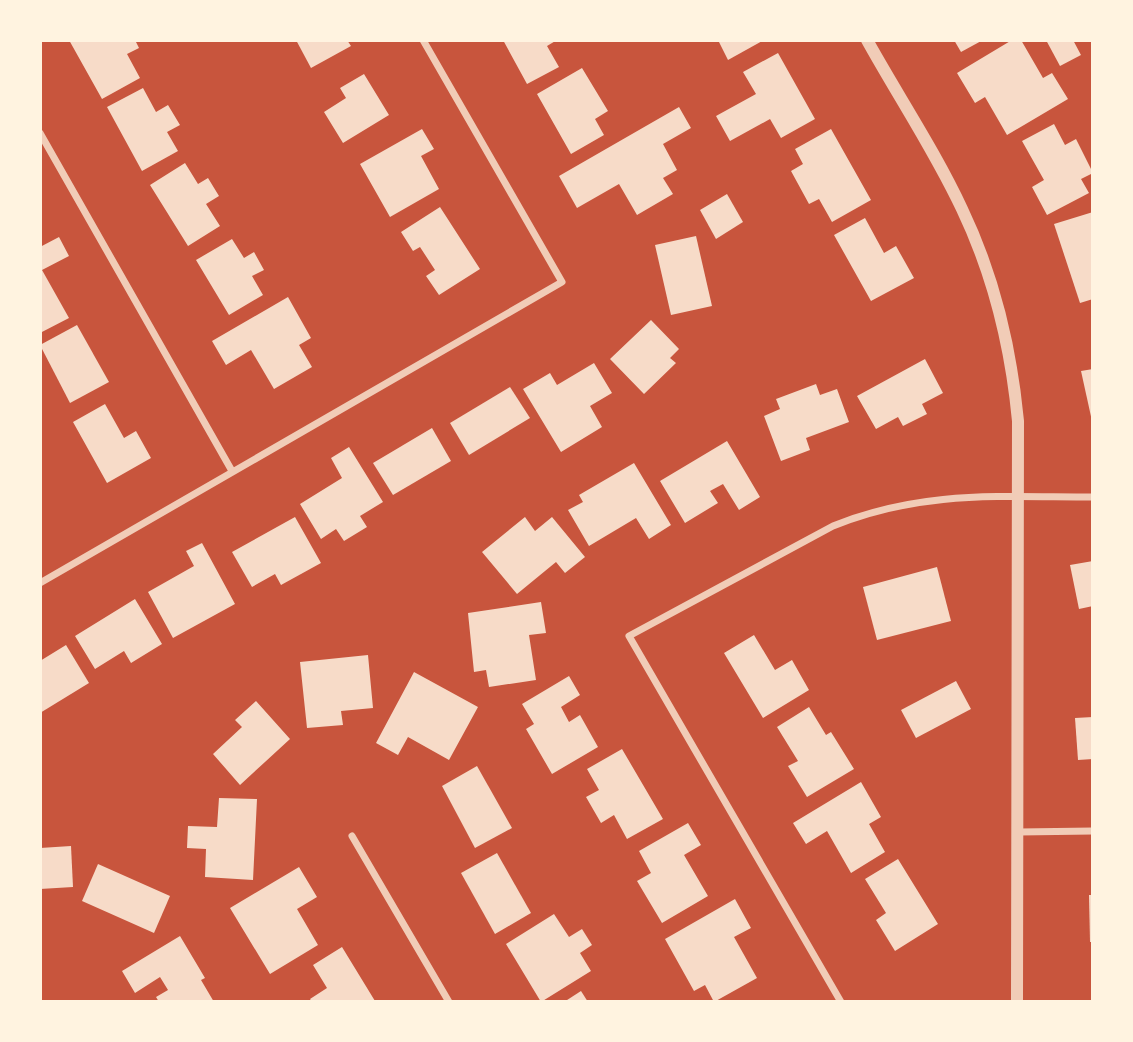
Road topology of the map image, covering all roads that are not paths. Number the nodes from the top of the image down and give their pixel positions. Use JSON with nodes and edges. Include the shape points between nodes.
{"nodes":[{"id":1,"x":423,"y":40,"type":"edge"},
{"id":2,"x":867,"y":40,"type":"edge"},
{"id":3,"x":40,"y":133,"type":"edge"},
{"id":4,"x":232,"y":471,"type":"junction"},
{"id":5,"x":1018,"y":497,"type":"junction"},
{"id":6,"x":1093,"y":497,"type":"edge"},
{"id":7,"x":40,"y":583,"type":"edge"},
{"id":8,"x":1093,"y":831,"type":"edge"},
{"id":9,"x":1019,"y":832,"type":"junction"},
{"id":10,"x":352,"y":836,"type":"dead end"},
{"id":11,"x":449,"y":1002,"type":"edge"},
{"id":12,"x":841,"y":1002,"type":"edge"},
{"id":13,"x":1017,"y":1002,"type":"edge"}],
"edges":[{"from":1,"to":4,"type":"street","via":[[562,282]]},
{"from":2,"to":5,"type":"street","via":[[962,207],[998,300],[1014,376]]},
{"from":3,"to":4,"type":"street"},
{"from":4,"to":7,"type":"street"},
{"from":5,"to":6,"type":"street"},
{"from":5,"to":9,"type":"street"},
{"from":5,"to":12,"type":"street","via":[[920,500],[860,515],[629,636]]},
{"from":8,"to":9,"type":"street"},
{"from":9,"to":13,"type":"street"},
{"from":10,"to":11,"type":"street"}]}
